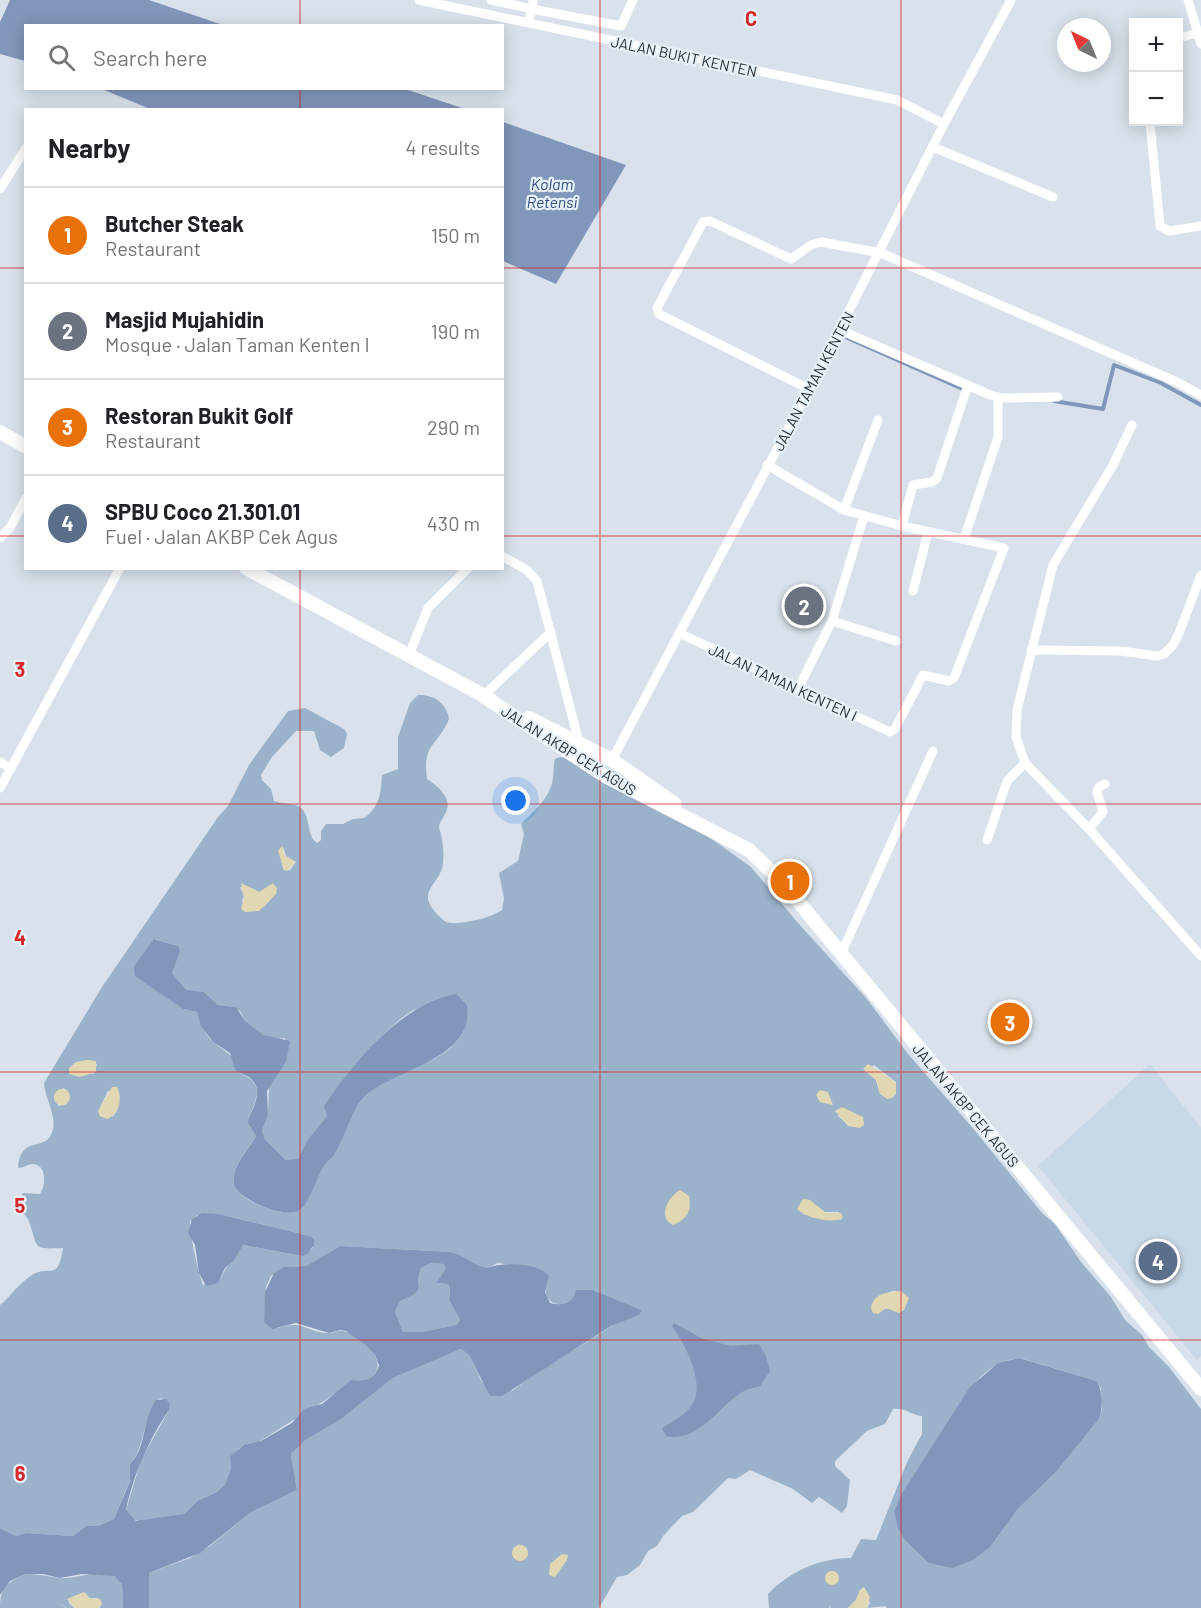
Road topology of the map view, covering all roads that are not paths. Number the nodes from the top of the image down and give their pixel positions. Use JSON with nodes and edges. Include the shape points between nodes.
{"nodes":[{"id":1,"x":419,"y":0,"type":"edge"},
{"id":2,"x":491,"y":0,"type":"edge"},
{"id":3,"x":633,"y":0,"type":"edge"},
{"id":4,"x":1011,"y":0,"type":"edge"},
{"id":5,"x":1188,"y":0,"type":"edge"},
{"id":6,"x":532,"y":4,"type":"edge"},
{"id":7,"x":528,"y":23,"type":"junction"},
{"id":8,"x":1198,"y":33,"type":"junction"},
{"id":9,"x":1183,"y":37,"type":"edge"},
{"id":10,"x":1201,"y":44,"type":"edge"},
{"id":11,"x":944,"y":124,"type":"junction"},
{"id":12,"x":1150,"y":126,"type":"edge"},
{"id":13,"x":933,"y":147,"type":"junction"},
{"id":14,"x":24,"y":151,"type":"edge"},
{"id":15,"x":0,"y":189,"type":"edge"},
{"id":16,"x":1053,"y":197,"type":"dead end"},
{"id":17,"x":1201,"y":226,"type":"edge"},
{"id":18,"x":881,"y":253,"type":"junction"},
{"id":19,"x":840,"y":330,"type":"junction"},
{"id":20,"x":968,"y":385,"type":"junction"},
{"id":21,"x":809,"y":389,"type":"junction"},
{"id":22,"x":1201,"y":395,"type":"edge"},
{"id":23,"x":1058,"y":397,"type":"dead end"},
{"id":24,"x":998,"y":398,"type":"junction"},
{"id":25,"x":878,"y":420,"type":"dead end"},
{"id":26,"x":1132,"y":425,"type":"dead end"},
{"id":27,"x":0,"y":432,"type":"edge"},
{"id":28,"x":24,"y":446,"type":"edge"},
{"id":29,"x":767,"y":465,"type":"junction"},
{"id":30,"x":24,"y":502,"type":"edge"},
{"id":31,"x":844,"y":510,"type":"junction"},
{"id":32,"x":864,"y":516,"type":"junction"},
{"id":33,"x":902,"y":526,"type":"junction"},
{"id":34,"x":928,"y":532,"type":"junction"},
{"id":35,"x":0,"y":538,"type":"edge"},
{"id":36,"x":964,"y":538,"type":"junction"},
{"id":37,"x":504,"y":557,"type":"edge"},
{"id":38,"x":119,"y":570,"type":"edge"},
{"id":39,"x":250,"y":570,"type":"edge"},
{"id":40,"x":466,"y":570,"type":"edge"},
{"id":41,"x":1201,"y":575,"type":"edge"},
{"id":42,"x":914,"y":591,"type":"dead end"},
{"id":43,"x":832,"y":621,"type":"junction"},
{"id":44,"x":551,"y":632,"type":"junction"},
{"id":45,"x":679,"y":633,"type":"junction"},
{"id":46,"x":896,"y":640,"type":"dead end"},
{"id":47,"x":1031,"y":650,"type":"junction"},
{"id":48,"x":409,"y":655,"type":"junction"},
{"id":49,"x":798,"y":689,"type":"junction"},
{"id":50,"x":483,"y":696,"type":"junction"},
{"id":51,"x":579,"y":742,"type":"junction"},
{"id":52,"x":933,"y":751,"type":"dead end"},
{"id":53,"x":612,"y":760,"type":"junction"},
{"id":54,"x":0,"y":762,"type":"edge"},
{"id":55,"x":1025,"y":763,"type":"junction"},
{"id":56,"x":11,"y":769,"type":"junction"},
{"id":57,"x":1106,"y":784,"type":"dead end"},
{"id":58,"x":0,"y":788,"type":"edge"},
{"id":59,"x":1089,"y":829,"type":"junction"},
{"id":60,"x":720,"y":836,"type":"junction"},
{"id":61,"x":987,"y":840,"type":"dead end"},
{"id":62,"x":841,"y":954,"type":"junction"},
{"id":63,"x":1201,"y":956,"type":"edge"},
{"id":64,"x":1201,"y":1389,"type":"edge"}],
"edges":[{"from":1,"to":7,"type":"street","name":"JALAN BUKIT KENTEN"},
{"from":2,"to":6,"type":"street"},
{"from":3,"to":6,"type":"street","via":[[621,26]]},
{"from":4,"to":11,"type":"street","name":"JALAN TAMAN KENTEN"},
{"from":5,"to":8,"type":"street"},
{"from":6,"to":7,"type":"street"},
{"from":7,"to":11,"type":"street","name":"JALAN BUKIT KENTEN","via":[[897,100]]},
{"from":8,"to":9,"type":"street"},
{"from":8,"to":10,"type":"street"},
{"from":11,"to":13,"type":"street","name":"JALAN TAMAN KENTEN"},
{"from":12,"to":17,"type":"street","via":[[1160,226],[1169,231]]},
{"from":13,"to":16,"type":"street"},
{"from":13,"to":18,"type":"street","name":"JALAN TAMAN KENTEN"},
{"from":14,"to":15,"type":"street"},
{"from":18,"to":19,"type":"street","name":"JALAN TAMAN KENTEN"},
{"from":18,"to":21,"type":"street","via":[[820,242],[791,259],[710,221],[699,226],[657,308],[659,314]]},
{"from":18,"to":22,"type":"street"},
{"from":19,"to":20,"type":"street"},
{"from":19,"to":21,"type":"street","name":"JALAN TAMAN KENTEN"},
{"from":20,"to":24,"type":"street"},
{"from":20,"to":33,"type":"street","via":[[937,478],[913,485]]},
{"from":21,"to":29,"type":"street","name":"JALAN TAMAN KENTEN"},
{"from":23,"to":24,"type":"street"},
{"from":24,"to":36,"type":"street","via":[[998,437]]},
{"from":25,"to":31,"type":"street"},
{"from":26,"to":47,"type":"street","via":[[1113,465],[1053,565]]},
{"from":27,"to":28,"type":"main road"},
{"from":29,"to":31,"type":"street"},
{"from":29,"to":45,"type":"street","name":"JALAN TAMAN KENTEN"},
{"from":30,"to":35,"type":"street"},
{"from":31,"to":32,"type":"street"},
{"from":32,"to":33,"type":"street"},
{"from":32,"to":43,"type":"street"},
{"from":33,"to":34,"type":"street"},
{"from":34,"to":36,"type":"street"},
{"from":34,"to":42,"type":"street"},
{"from":36,"to":49,"type":"street","name":"JALAN TAMAN KENTEN I","via":[[1004,548],[954,678],[949,681],[923,675],[891,732]]},
{"from":37,"to":44,"type":"street","via":[[537,580]]},
{"from":38,"to":56,"type":"street"},
{"from":39,"to":48,"type":"main road","name":"JALAN AKBP CEK AGUS"},
{"from":40,"to":48,"type":"street","via":[[428,608]]},
{"from":41,"to":47,"type":"street","via":[[1179,633],[1164,654]]},
{"from":43,"to":46,"type":"street"},
{"from":43,"to":49,"type":"street"},
{"from":44,"to":50,"type":"street"},
{"from":44,"to":51,"type":"street"},
{"from":45,"to":49,"type":"street","name":"JALAN TAMAN KENTEN I"},
{"from":45,"to":53,"type":"street","name":"JALAN TAMAN KENTEN"},
{"from":47,"to":55,"type":"street","via":[[1015,724]]},
{"from":48,"to":50,"type":"main road","name":"JALAN AKBP CEK AGUS"},
{"from":50,"to":51,"type":"main road","name":"JALAN AKBP CEK AGUS"},
{"from":50,"to":60,"type":"main road","name":"JALAN AKBP CEK AGUS","via":[[605,776]]},
{"from":51,"to":53,"type":"main road","name":"JALAN AKBP CEK AGUS"},
{"from":52,"to":62,"type":"street"},
{"from":53,"to":60,"type":"main road","name":"JALAN AKBP CEK AGUS"},
{"from":54,"to":56,"type":"street"},
{"from":55,"to":59,"type":"street"},
{"from":55,"to":61,"type":"street","via":[[1007,781]]},
{"from":56,"to":58,"type":"street"},
{"from":57,"to":59,"type":"street","via":[[1099,786],[1097,792],[1103,812]]},
{"from":59,"to":63,"type":"street"},
{"from":60,"to":62,"type":"main road","name":"JALAN AKBP CEK AGUS","via":[[749,850],[782,882]]},
{"from":62,"to":64,"type":"main road","name":"JALAN AKBP CEK AGUS"}]}
